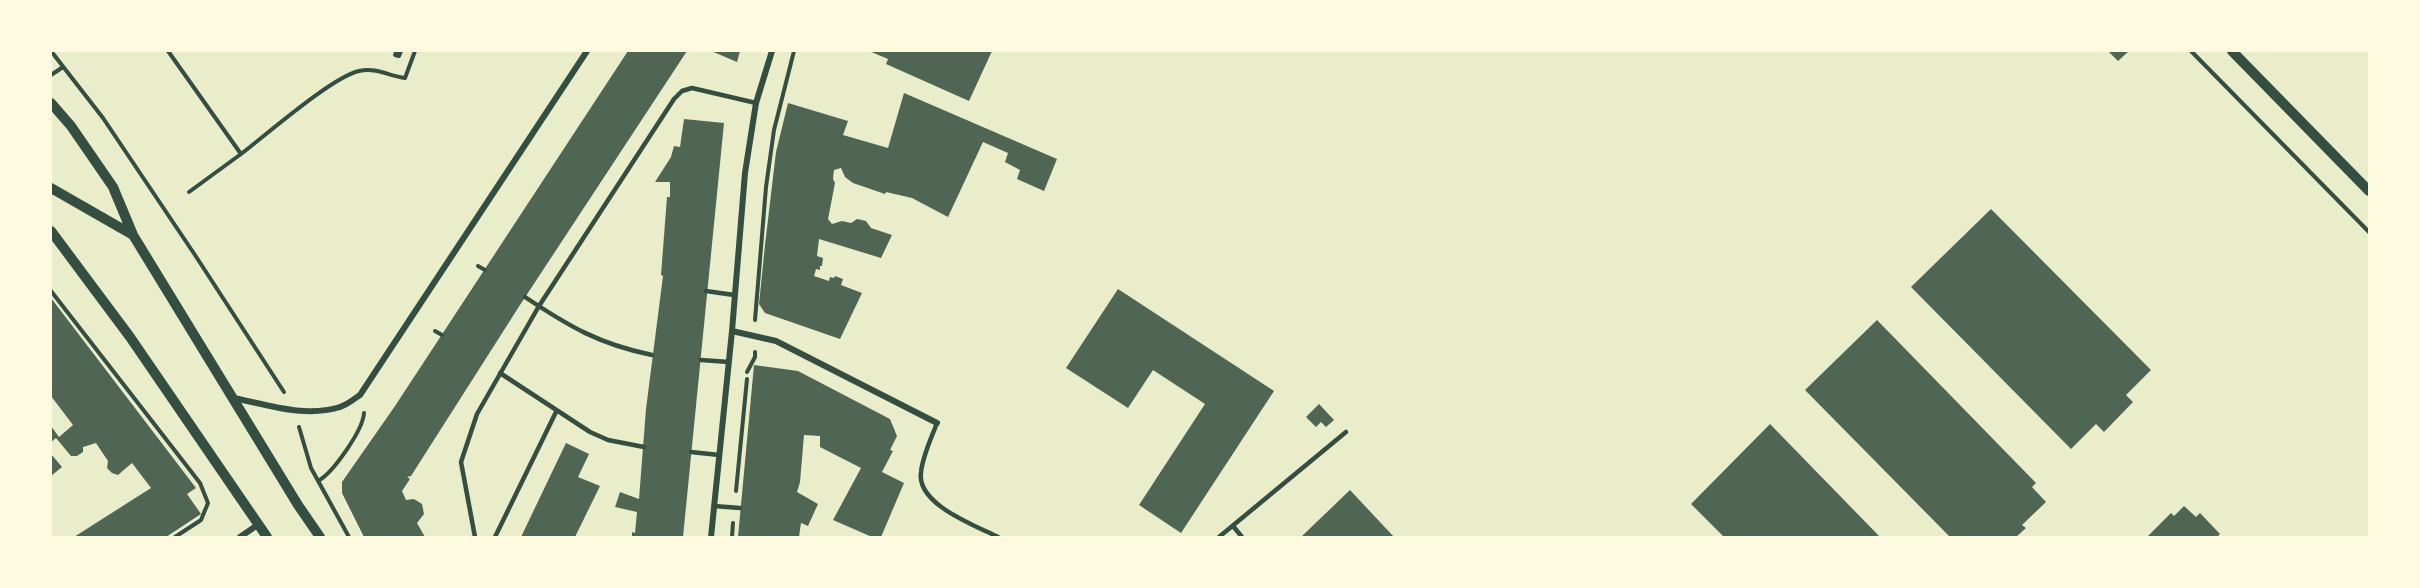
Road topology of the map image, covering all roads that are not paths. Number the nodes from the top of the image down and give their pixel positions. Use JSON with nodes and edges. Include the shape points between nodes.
{"nodes":[{"id":1,"x":587,"y":51,"type":"edge"},
{"id":2,"x":772,"y":51,"type":"edge"},
{"id":3,"x":2232,"y":51,"type":"edge"},
{"id":4,"x":756,"y":103,"type":"junction"},
{"id":5,"x":51,"y":104,"type":"edge"},
{"id":6,"x":51,"y":188,"type":"edge"},
{"id":7,"x":2369,"y":191,"type":"edge"},
{"id":8,"x":51,"y":231,"type":"edge"},
{"id":9,"x":133,"y":235,"type":"junction"},
{"id":10,"x":706,"y":291,"type":"dead end"},
{"id":11,"x":734,"y":295,"type":"junction"},
{"id":12,"x":525,"y":297,"type":"dead end"},
{"id":13,"x":539,"y":306,"type":"junction"},
{"id":14,"x":732,"y":331,"type":"junction"},
{"id":15,"x":652,"y":355,"type":"dead end"},
{"id":16,"x":700,"y":360,"type":"dead end"},
{"id":17,"x":729,"y":362,"type":"junction"},
{"id":18,"x":500,"y":374,"type":"junction"},
{"id":19,"x":234,"y":398,"type":"junction"},
{"id":20,"x":556,"y":412,"type":"junction"},
{"id":21,"x":936,"y":423,"type":"joint"},
{"id":22,"x":1346,"y":432,"type":"dead end"},
{"id":23,"x":644,"y":447,"type":"dead end"},
{"id":24,"x":692,"y":452,"type":"dead end"},
{"id":25,"x":719,"y":455,"type":"junction"},
{"id":26,"x":714,"y":506,"type":"junction"},
{"id":27,"x":737,"y":508,"type":"road end"},
{"id":28,"x":259,"y":524,"type":"junction"},
{"id":29,"x":1233,"y":526,"type":"junction"},
{"id":30,"x":240,"y":537,"type":"edge"},
{"id":31,"x":267,"y":537,"type":"edge"},
{"id":32,"x":320,"y":537,"type":"edge"},
{"id":33,"x":476,"y":537,"type":"edge"},
{"id":34,"x":495,"y":537,"type":"edge"},
{"id":35,"x":711,"y":537,"type":"edge"},
{"id":36,"x":998,"y":537,"type":"edge"},
{"id":37,"x":1219,"y":537,"type":"edge"},
{"id":38,"x":1242,"y":537,"type":"edge"}],
"edges":[{"from":1,"to":19,"type":"street","via":[[360,395],[341,407],[293,411]]},
{"from":2,"to":4,"type":"street"},
{"from":3,"to":7,"type":"street"},
{"from":4,"to":11,"type":"street"},
{"from":4,"to":13,"type":"lane","via":[[692,88],[682,91]]},
{"from":5,"to":9,"type":"street","via":[[113,187]]},
{"from":6,"to":9,"type":"street"},
{"from":8,"to":28,"type":"street","via":[[130,337]]},
{"from":9,"to":19,"type":"street"},
{"from":10,"to":11,"type":"lane"},
{"from":11,"to":14,"type":"street"},
{"from":12,"to":13,"type":"lane"},
{"from":13,"to":15,"type":"lane","via":[[601,342]]},
{"from":13,"to":18,"type":"lane"},
{"from":14,"to":17,"type":"street"},
{"from":14,"to":21,"type":"street","via":[[776,341]]},
{"from":16,"to":17,"type":"lane"},
{"from":17,"to":25,"type":"street"},
{"from":18,"to":20,"type":"lane"},
{"from":18,"to":33,"type":"lane","via":[[477,414],[461,462]]},
{"from":19,"to":32,"type":"street"},
{"from":20,"to":23,"type":"lane","via":[[608,440]]},
{"from":20,"to":34,"type":"lane"},
{"from":21,"to":36,"type":"lane","via":[[920,473],[926,493],[956,516]]},
{"from":22,"to":29,"type":"lane"},
{"from":24,"to":25,"type":"lane"},
{"from":25,"to":26,"type":"street"},
{"from":26,"to":27,"type":"lane"},
{"from":26,"to":35,"type":"street"},
{"from":28,"to":30,"type":"street"},
{"from":28,"to":31,"type":"street"},
{"from":29,"to":37,"type":"lane"},
{"from":29,"to":38,"type":"lane"}]}
